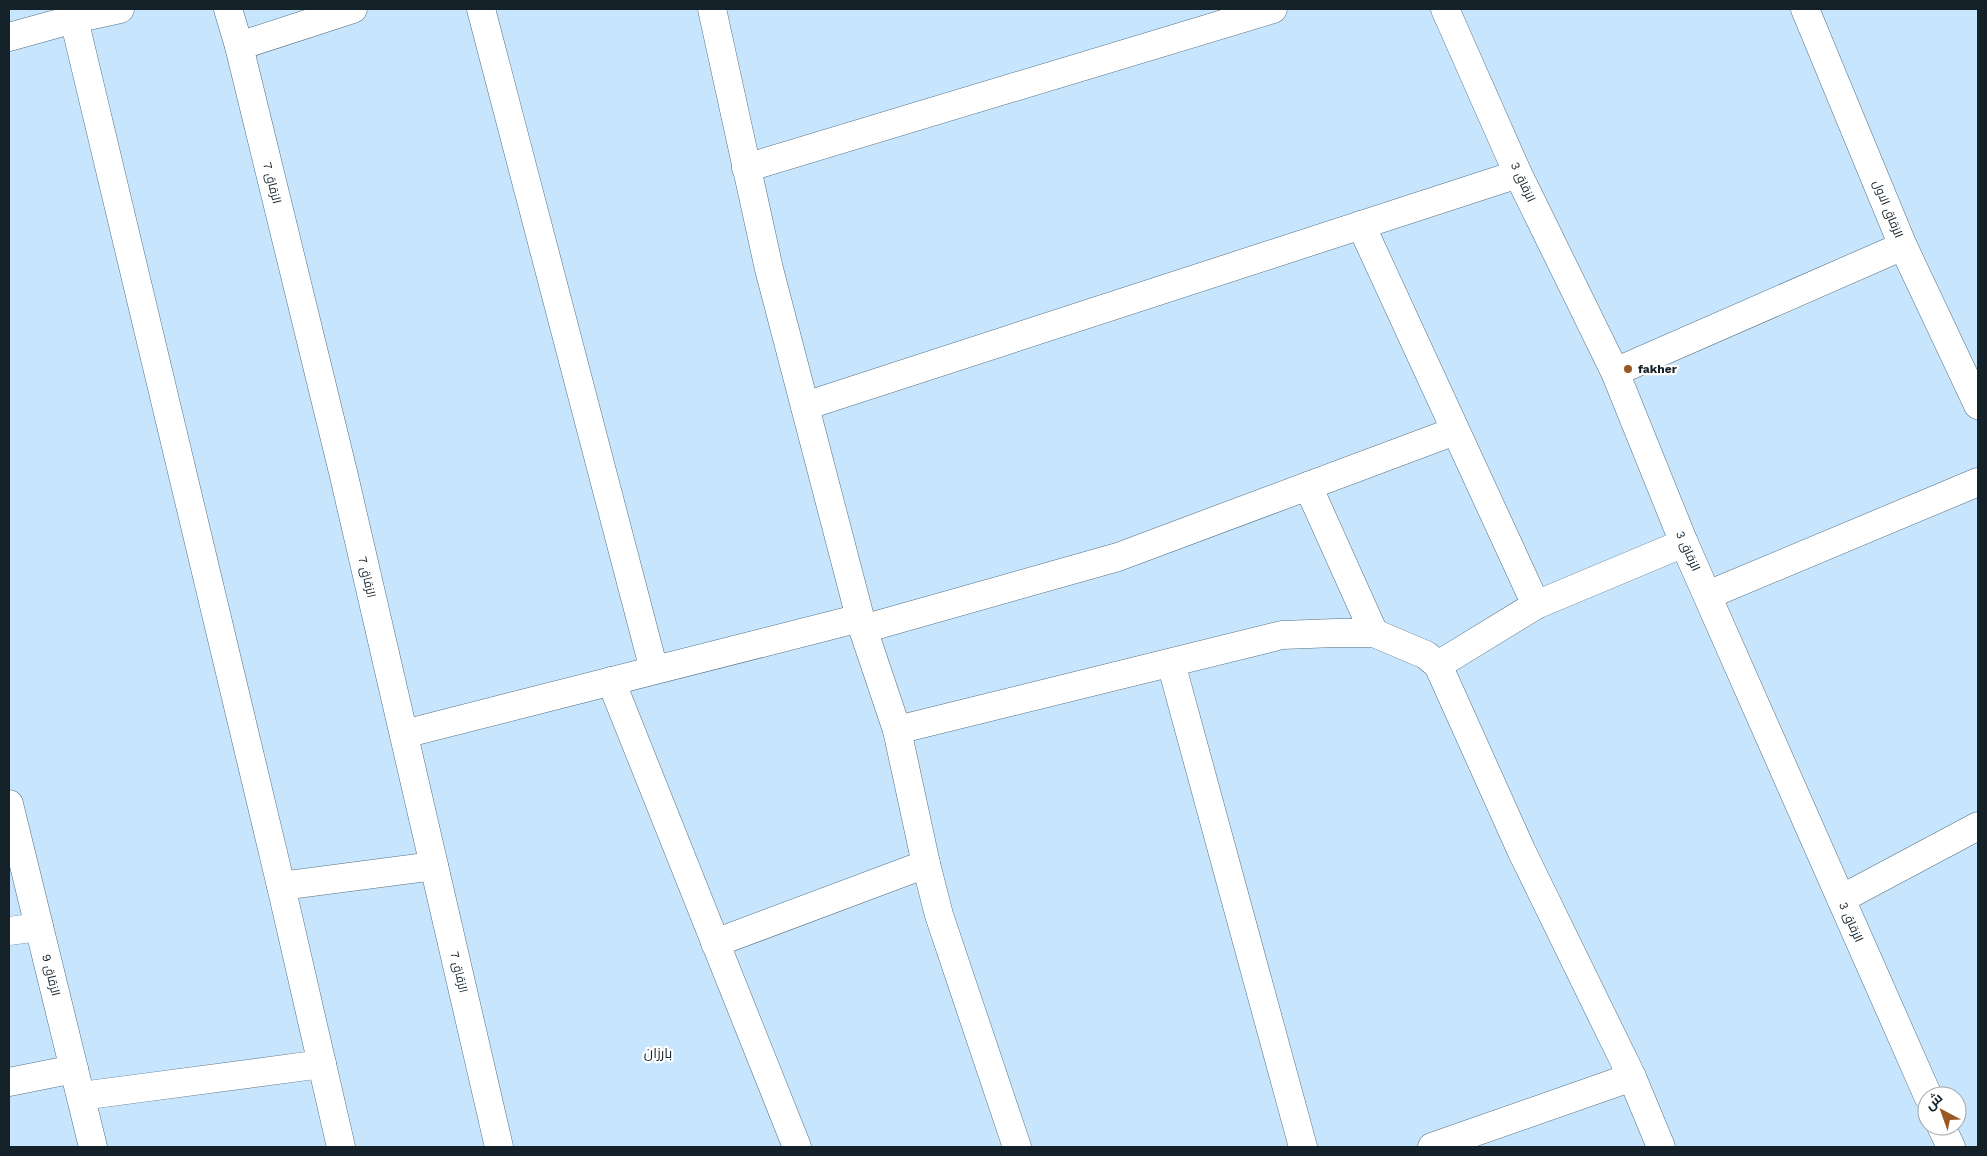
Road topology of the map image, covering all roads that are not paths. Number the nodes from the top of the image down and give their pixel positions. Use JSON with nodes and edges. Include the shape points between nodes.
{"nodes":[{"id":1,"x":120,"y":9,"type":"edge"},
{"id":2,"x":228,"y":9,"type":"edge"},
{"id":3,"x":353,"y":9,"type":"edge"},
{"id":4,"x":481,"y":9,"type":"edge"},
{"id":5,"x":712,"y":9,"type":"edge"},
{"id":6,"x":1273,"y":9,"type":"edge"},
{"id":7,"x":1445,"y":9,"type":"edge"},
{"id":8,"x":1805,"y":9,"type":"edge"},
{"id":9,"x":74,"y":19,"type":"junction"},
{"id":10,"x":9,"y":37,"type":"edge"},
{"id":11,"x":239,"y":46,"type":"junction"},
{"id":12,"x":746,"y":168,"type":"junction"},
{"id":13,"x":1518,"y":174,"type":"junction"},
{"id":14,"x":1361,"y":225,"type":"junction"},
{"id":15,"x":1903,"y":246,"type":"junction"},
{"id":16,"x":1615,"y":372,"type":"junction"},
{"id":17,"x":1978,"y":404,"type":"edge"},
{"id":18,"x":805,"y":406,"type":"junction"},
{"id":19,"x":1455,"y":431,"type":"junction"},
{"id":20,"x":1978,"y":482,"type":"edge"},
{"id":21,"x":1308,"y":486,"type":"junction"},
{"id":22,"x":1684,"y":543,"type":"junction"},
{"id":23,"x":1708,"y":595,"type":"junction"},
{"id":24,"x":1536,"y":605,"type":"junction"},
{"id":25,"x":862,"y":623,"type":"junction"},
{"id":26,"x":1374,"y":633,"type":"junction"},
{"id":27,"x":1171,"y":663,"type":"junction"},
{"id":28,"x":1438,"y":665,"type":"junction"},
{"id":29,"x":654,"y":670,"type":"junction"},
{"id":30,"x":611,"y":681,"type":"junction"},
{"id":31,"x":897,"y":730,"type":"junction"},
{"id":32,"x":404,"y":734,"type":"junction"},
{"id":33,"x":9,"y":804,"type":"edge"},
{"id":34,"x":1978,"y":826,"type":"edge"},
{"id":35,"x":926,"y":864,"type":"junction"},
{"id":36,"x":434,"y":866,"type":"junction"},
{"id":37,"x":281,"y":886,"type":"junction"},
{"id":38,"x":1841,"y":899,"type":"junction"},
{"id":39,"x":39,"y":927,"type":"junction"},
{"id":40,"x":9,"y":931,"type":"edge"},
{"id":41,"x":715,"y":943,"type":"junction"},
{"id":42,"x":322,"y":1064,"type":"junction"},
{"id":43,"x":74,"y":1069,"type":"junction"},
{"id":44,"x":1632,"y":1077,"type":"junction"},
{"id":45,"x":9,"y":1082,"type":"edge"},
{"id":46,"x":1924,"y":1086,"type":"edge"},
{"id":47,"x":81,"y":1096,"type":"junction"},
{"id":48,"x":93,"y":1147,"type":"edge"},
{"id":49,"x":341,"y":1147,"type":"edge"},
{"id":50,"x":500,"y":1147,"type":"edge"},
{"id":51,"x":797,"y":1147,"type":"edge"},
{"id":52,"x":1018,"y":1147,"type":"edge"},
{"id":53,"x":1303,"y":1147,"type":"edge"},
{"id":54,"x":1432,"y":1147,"type":"edge"},
{"id":55,"x":1661,"y":1147,"type":"edge"}],
"edges":[{"from":1,"to":9,"type":"street"},
{"from":2,"to":11,"type":"street","name":"الزقاق 7"},
{"from":3,"to":11,"type":"street"},
{"from":4,"to":29,"type":"street"},
{"from":5,"to":12,"type":"street"},
{"from":6,"to":12,"type":"street"},
{"from":7,"to":13,"type":"street","name":"الزقاق 3"},
{"from":8,"to":15,"type":"street","name":"الزقاق الاول"},
{"from":9,"to":10,"type":"street"},
{"from":9,"to":37,"type":"street"},
{"from":11,"to":32,"type":"street","name":"الزقاق 7"},
{"from":12,"to":18,"type":"street"},
{"from":13,"to":14,"type":"street"},
{"from":13,"to":16,"type":"street","name":"الزقاق 3"},
{"from":14,"to":18,"type":"street"},
{"from":14,"to":19,"type":"street"},
{"from":15,"to":16,"type":"street"},
{"from":15,"to":17,"type":"street","name":"الزقاق الاول"},
{"from":16,"to":22,"type":"street","name":"الزقاق 3"},
{"from":18,"to":25,"type":"street"},
{"from":19,"to":21,"type":"street"},
{"from":19,"to":24,"type":"street"},
{"from":20,"to":23,"type":"street"},
{"from":21,"to":25,"type":"street","via":[[1118,558]]},
{"from":21,"to":26,"type":"street"},
{"from":22,"to":23,"type":"street","name":"الزقاق 3"},
{"from":22,"to":24,"type":"street"},
{"from":23,"to":38,"type":"street","name":"الزقاق 3"},
{"from":24,"to":28,"type":"street"},
{"from":25,"to":29,"type":"street"},
{"from":25,"to":31,"type":"street"},
{"from":26,"to":27,"type":"street","via":[[1282,636]]},
{"from":26,"to":28,"type":"street","via":[[1426,655]]},
{"from":27,"to":31,"type":"street"},
{"from":27,"to":53,"type":"street"},
{"from":28,"to":44,"type":"street","via":[[1522,852]]},
{"from":29,"to":30,"type":"street"},
{"from":30,"to":32,"type":"street"},
{"from":30,"to":41,"type":"street"},
{"from":31,"to":35,"type":"street"},
{"from":32,"to":36,"type":"street","name":"الزقاق 7"},
{"from":33,"to":39,"type":"street","name":"الزقاق 9"},
{"from":34,"to":38,"type":"street"},
{"from":35,"to":41,"type":"street"},
{"from":35,"to":52,"type":"street","via":[[938,914]]},
{"from":36,"to":37,"type":"street"},
{"from":36,"to":50,"type":"street","name":"الزقاق 7"},
{"from":37,"to":42,"type":"street"},
{"from":38,"to":46,"type":"street","name":"الزقاق 3"},
{"from":39,"to":40,"type":"street"},
{"from":39,"to":43,"type":"street","name":"الزقاق 9"},
{"from":41,"to":51,"type":"street"},
{"from":42,"to":47,"type":"street"},
{"from":42,"to":49,"type":"street"},
{"from":43,"to":45,"type":"street"},
{"from":43,"to":47,"type":"street","name":"الزقاق 9"},
{"from":44,"to":54,"type":"street"},
{"from":44,"to":55,"type":"street"},
{"from":47,"to":48,"type":"street","name":"الزقاق 9"}]}
